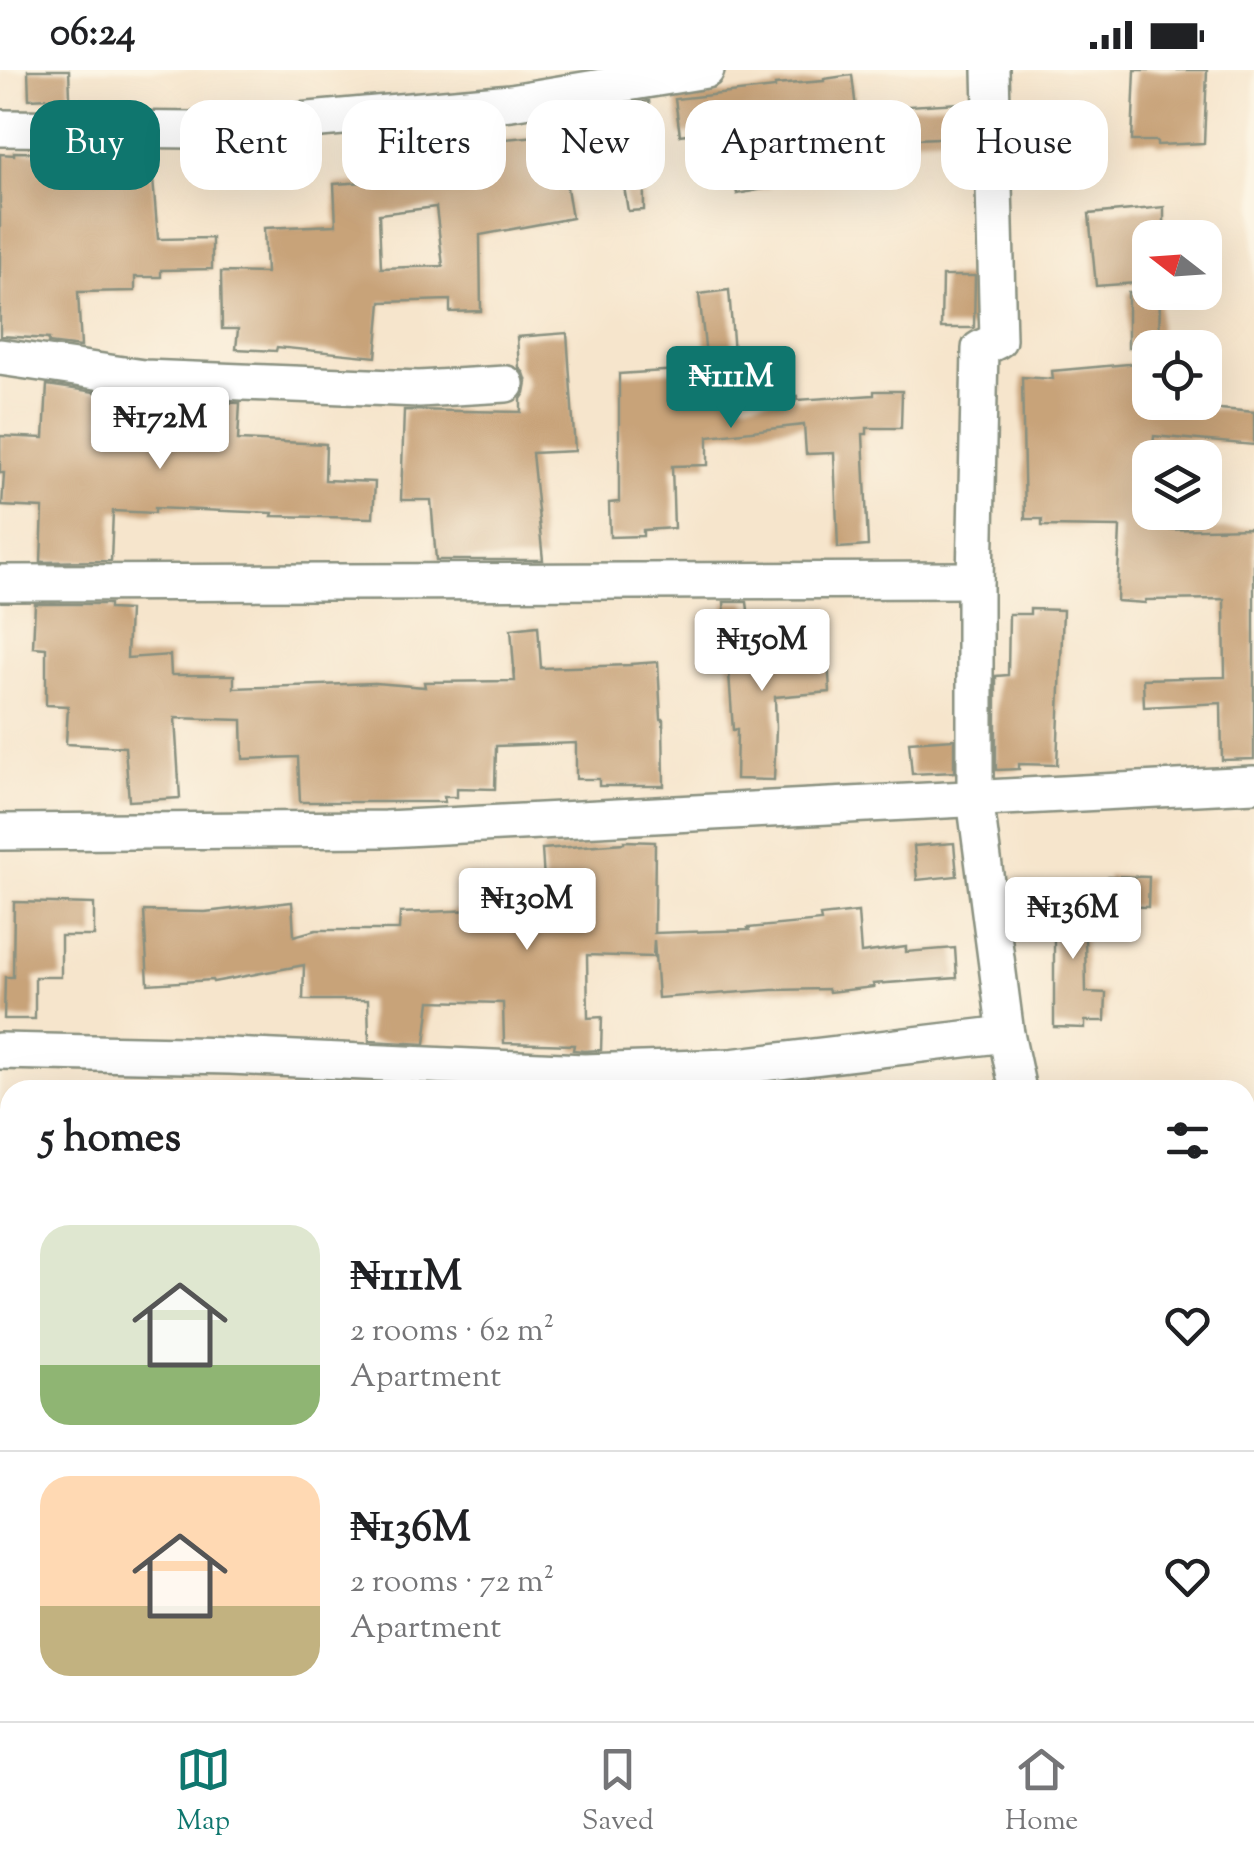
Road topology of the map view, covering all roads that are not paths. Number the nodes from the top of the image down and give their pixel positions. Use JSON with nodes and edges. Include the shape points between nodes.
{"nodes":[{"id":1,"x":706,"y":70,"type":"edge"},
{"id":2,"x":991,"y":70,"type":"edge"},
{"id":3,"x":0,"y":128,"type":"edge"},
{"id":4,"x":0,"y":358,"type":"edge"},
{"id":5,"x":506,"y":384,"type":"dead end"},
{"id":6,"x":975,"y":580,"type":"junction"},
{"id":7,"x":0,"y":583,"type":"edge"},
{"id":8,"x":1254,"y":784,"type":"edge"},
{"id":9,"x":975,"y":798,"type":"junction"},
{"id":10,"x":0,"y":832,"type":"edge"},
{"id":11,"x":1006,"y":1034,"type":"junction"},
{"id":12,"x":0,"y":1051,"type":"edge"},
{"id":13,"x":1016,"y":1080,"type":"edge"}],
"edges":[{"from":1,"to":3,"type":"street","via":[[510,102],[197,130]]},
{"from":2,"to":6,"type":"street","via":[[998,340],[980,348]]},
{"from":4,"to":5,"type":"street","via":[[144,378],[419,389]]},
{"from":6,"to":7,"type":"street"},
{"from":6,"to":9,"type":"street"},
{"from":8,"to":9,"type":"street"},
{"from":9,"to":10,"type":"street","via":[[386,829]]},
{"from":9,"to":11,"type":"street"},
{"from":11,"to":12,"type":"street","via":[[730,1067],[584,1072]]},
{"from":11,"to":13,"type":"street"}]}
